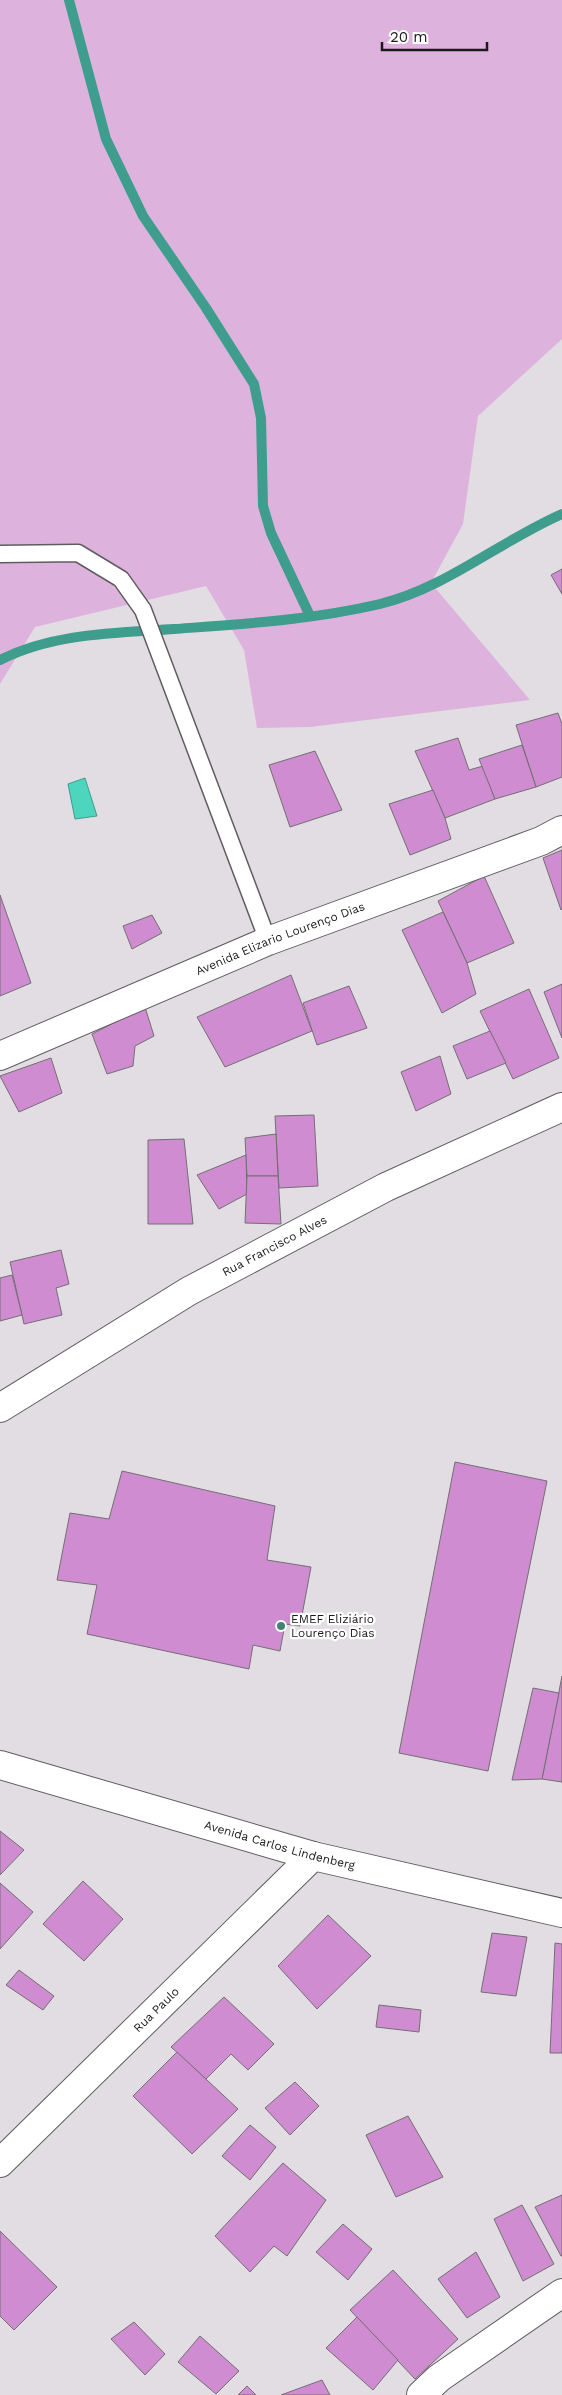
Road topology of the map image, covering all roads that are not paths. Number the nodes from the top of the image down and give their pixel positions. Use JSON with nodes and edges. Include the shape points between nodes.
{"nodes":[{"id":1,"x":0,"y":554,"type":"edge"},
{"id":2,"x":562,"y":830,"type":"edge"},
{"id":3,"x":268,"y":941,"type":"junction"},
{"id":4,"x":0,"y":1056,"type":"edge"},
{"id":5,"x":562,"y":1107,"type":"edge"},
{"id":6,"x":0,"y":1408,"type":"edge"},
{"id":7,"x":0,"y":1765,"type":"edge"},
{"id":8,"x":313,"y":1856,"type":"junction"},
{"id":9,"x":562,"y":1913,"type":"edge"},
{"id":10,"x":0,"y":2163,"type":"edge"},
{"id":11,"x":562,"y":2293,"type":"edge"},
{"id":12,"x":421,"y":2395,"type":"edge"}],
"edges":[{"from":1,"to":3,"type":"lane","via":[[78,553],[121,579],[142,610]]},
{"from":2,"to":3,"type":"street","name":"Avenida Elizario Lourenço Dias","via":[[541,841]]},
{"from":3,"to":4,"type":"street","name":"Avenida Elizario Lourenço Dias"},
{"from":5,"to":6,"type":"street","name":"Rua Francisco Alves","via":[[386,1187],[189,1291]]},
{"from":7,"to":8,"type":"street","name":"Avenida Carlos Lindenberg"},
{"from":8,"to":9,"type":"street","name":"Avenida Carlos Lindenberg"},
{"from":8,"to":10,"type":"street","name":"Rua Paulo"},
{"from":11,"to":12,"type":"street","via":[[439,2378]]}]}
